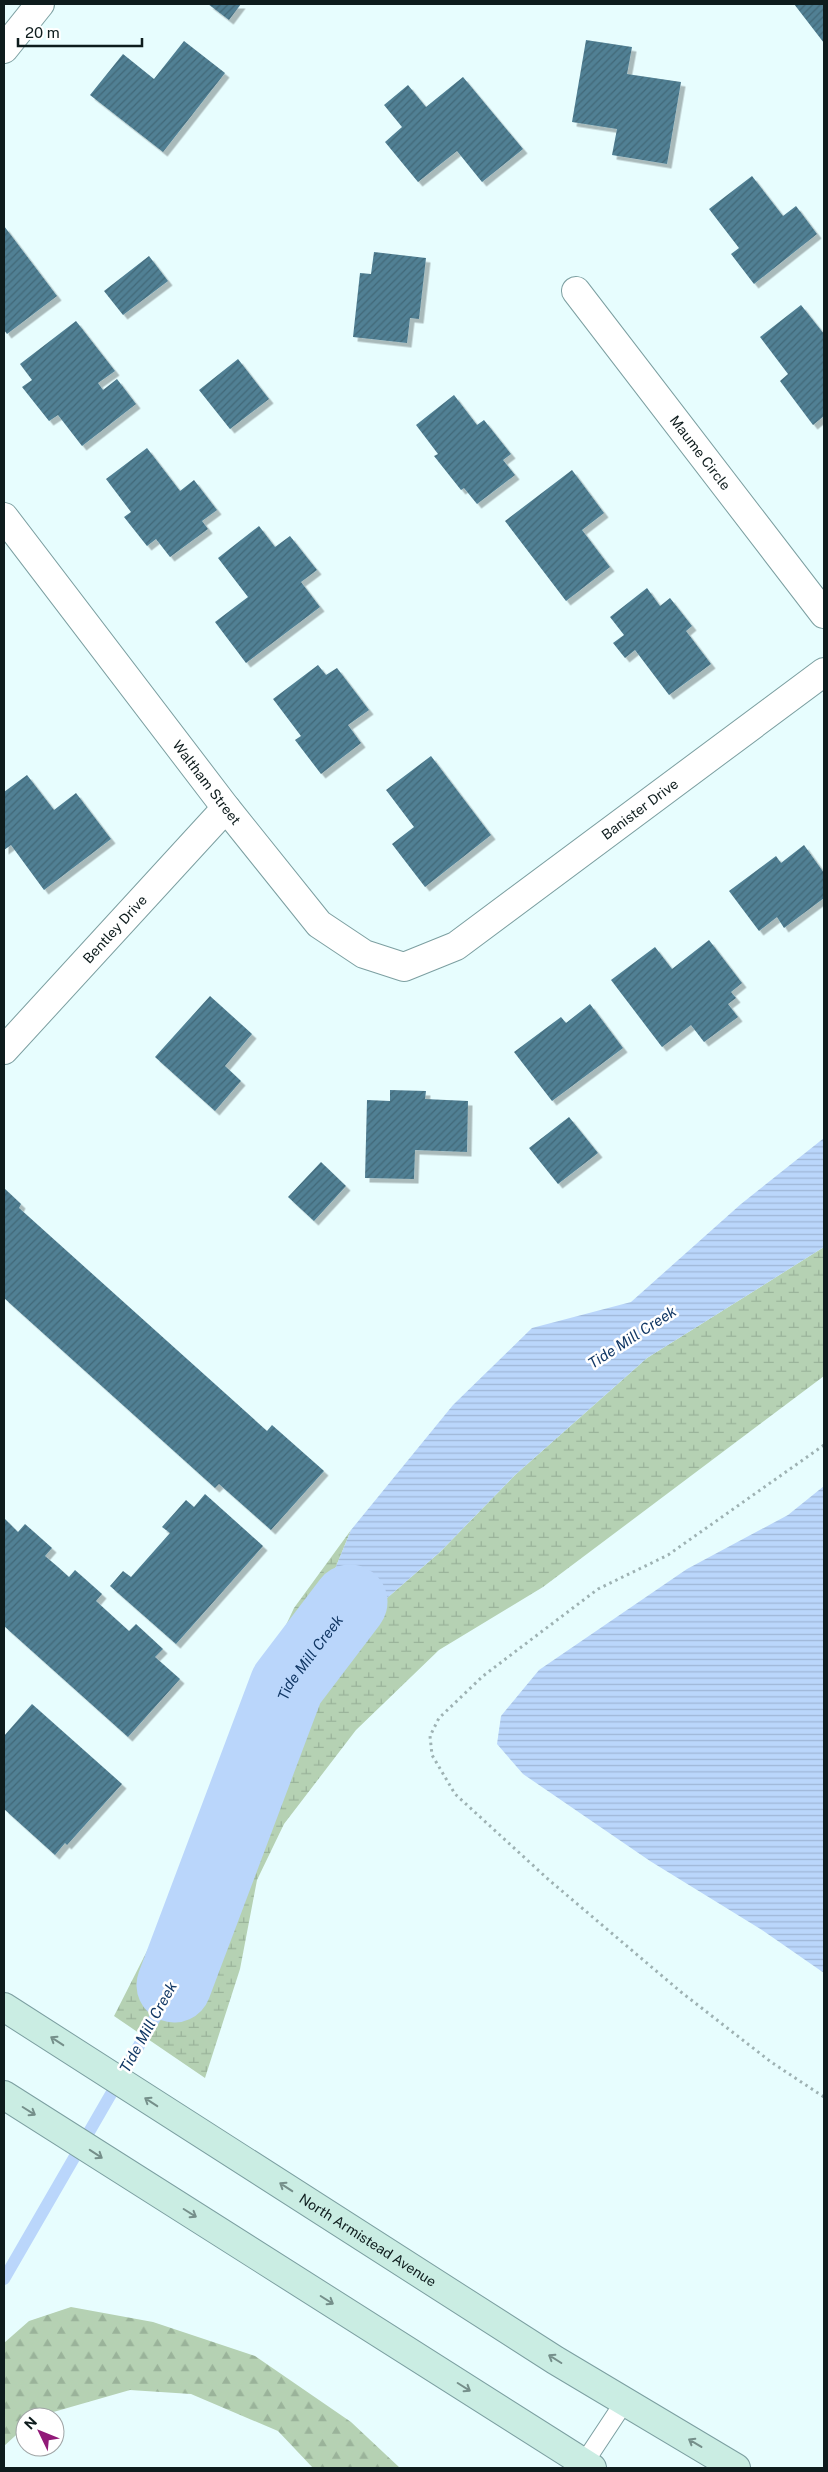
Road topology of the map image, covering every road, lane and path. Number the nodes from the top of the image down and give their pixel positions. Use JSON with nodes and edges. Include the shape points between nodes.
{"nodes":[{"id":1,"x":40,"y":4,"type":"edge"},
{"id":2,"x":4,"y":49,"type":"edge"},
{"id":3,"x":576,"y":292,"type":"dead end"},
{"id":4,"x":4,"y":517,"type":"edge"},
{"id":5,"x":824,"y":614,"type":"edge"},
{"id":6,"x":824,"y":672,"type":"edge"},
{"id":7,"x":226,"y":808,"type":"junction"},
{"id":8,"x":456,"y":946,"type":"joint"},
{"id":9,"x":4,"y":1050,"type":"edge"},
{"id":10,"x":824,"y":1445,"type":"edge"},
{"id":11,"x":4,"y":2008,"type":"edge"},
{"id":12,"x":4,"y":2095,"type":"edge"},
{"id":13,"x":824,"y":2097,"type":"edge"},
{"id":14,"x":624,"y":2401,"type":"junction"},
{"id":15,"x":588,"y":2466,"type":"edge"},
{"id":16,"x":736,"y":2468,"type":"edge"}],
"edges":[{"from":1,"to":2,"type":"street"},
{"from":3,"to":5,"type":"street","name":"Maume Circle"},
{"from":4,"to":7,"type":"street","name":"Waltham Street"},
{"from":6,"to":8,"type":"street","name":"Banister Drive"},
{"from":7,"to":8,"type":"street","name":"Waltham Street","via":[[319,924],[364,954],[404,967]]},
{"from":7,"to":9,"type":"street","name":"Bentley Drive"},
{"from":10,"to":13,"type":"path","via":[[668,1555],[598,1589],[483,1676],[439,1718],[430,1736],[432,1755],[455,1794],[549,1880],[681,1992],[771,2062]]},
{"from":14,"to":11,"type":"main road","name":"North Armistead Avenue","one_way":true},
{"from":12,"to":15,"type":"main road","one_way":true},
{"from":14,"to":15,"type":"lane"},
{"from":16,"to":14,"type":"main road","name":"North Armistead Avenue","one_way":true}]}
